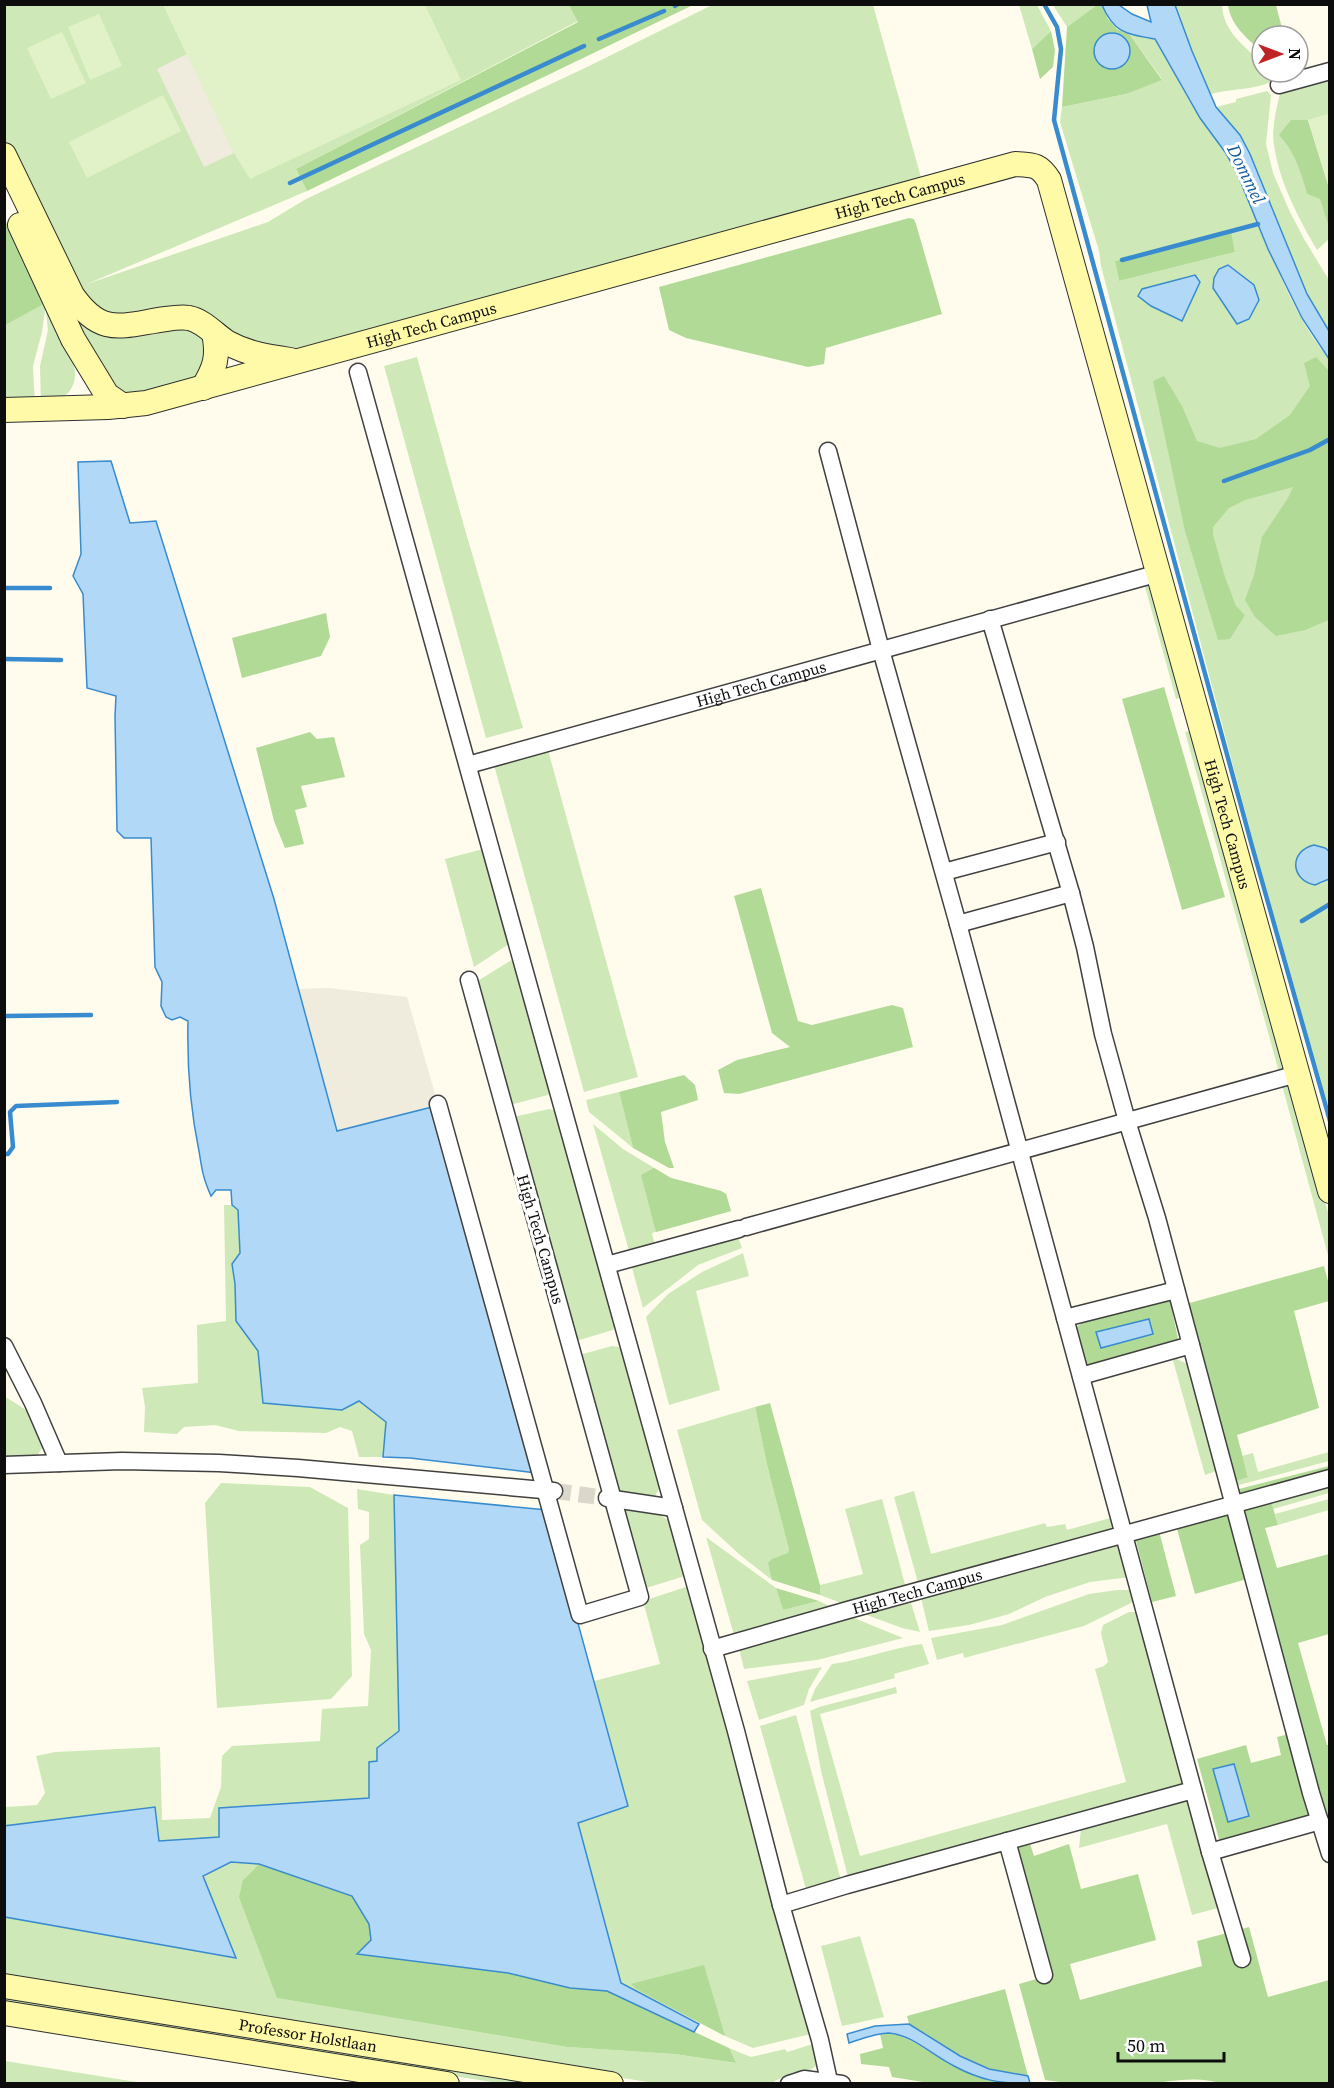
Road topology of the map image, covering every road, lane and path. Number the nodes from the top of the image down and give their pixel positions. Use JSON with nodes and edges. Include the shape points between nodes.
{"nodes":[{"id":1,"x":1329,"y":71,"type":"edge"},
{"id":2,"x":1279,"y":85,"type":"dead end"},
{"id":3,"x":4,"y":155,"type":"edge"},
{"id":4,"x":4,"y":192,"type":"edge"},
{"id":5,"x":214,"y":333,"type":"junction"},
{"id":6,"x":73,"y":339,"type":"junction"},
{"id":7,"x":355,"y":361,"type":"junction"},
{"id":8,"x":299,"y":362,"type":"junction"},
{"id":9,"x":203,"y":388,"type":"junction"},
{"id":10,"x":123,"y":406,"type":"junction"},
{"id":11,"x":55,"y":408,"type":"junction"},
{"id":12,"x":4,"y":410,"type":"edge"},
{"id":13,"x":828,"y":451,"type":"dead end"},
{"id":14,"x":1159,"y":573,"type":"junction"},
{"id":15,"x":990,"y":619,"type":"junction"},
{"id":16,"x":881,"y":650,"type":"junction"},
{"id":17,"x":468,"y":765,"type":"junction"},
{"id":18,"x":1057,"y":842,"type":"junction"},
{"id":19,"x":944,"y":872,"type":"junction"},
{"id":20,"x":1071,"y":893,"type":"junction"},
{"id":21,"x":958,"y":924,"type":"junction"},
{"id":22,"x":469,"y":980,"type":"dead end"},
{"id":23,"x":1297,"y":1074,"type":"junction"},
{"id":24,"x":438,"y":1104,"type":"dead end"},
{"id":25,"x":1127,"y":1121,"type":"junction"},
{"id":26,"x":1020,"y":1151,"type":"junction"},
{"id":27,"x":1329,"y":1191,"type":"edge"},
{"id":28,"x":607,"y":1265,"type":"junction"},
{"id":29,"x":1176,"y":1290,"type":"junction"},
{"id":30,"x":1065,"y":1318,"type":"junction"},
{"id":31,"x":4,"y":1346,"type":"edge"},
{"id":32,"x":1191,"y":1346,"type":"junction"},
{"id":33,"x":1081,"y":1376,"type":"junction"},
{"id":34,"x":59,"y":1463,"type":"junction"},
{"id":35,"x":4,"y":1465,"type":"edge"},
{"id":36,"x":1329,"y":1478,"type":"edge"},
{"id":37,"x":550,"y":1491,"type":"junction"},
{"id":38,"x":610,"y":1498,"type":"junction"},
{"id":39,"x":1233,"y":1504,"type":"junction"},
{"id":40,"x":674,"y":1508,"type":"junction"},
{"id":41,"x":1123,"y":1535,"type":"junction"},
{"id":42,"x":712,"y":1649,"type":"junction"},
{"id":43,"x":1193,"y":1790,"type":"junction"},
{"id":44,"x":1320,"y":1821,"type":"junction"},
{"id":45,"x":1007,"y":1841,"type":"junction"},
{"id":46,"x":1210,"y":1852,"type":"junction"},
{"id":47,"x":1329,"y":1854,"type":"edge"},
{"id":48,"x":782,"y":1905,"type":"junction"},
{"id":49,"x":1242,"y":1959,"type":"dead end"},
{"id":50,"x":1044,"y":1975,"type":"dead end"},
{"id":51,"x":4,"y":1986,"type":"edge"},
{"id":52,"x":4,"y":2013,"type":"edge"},
{"id":53,"x":836,"y":2083,"type":"edge"},
{"id":54,"x":447,"y":2084,"type":"edge"},
{"id":55,"x":611,"y":2084,"type":"edge"},
{"id":56,"x":789,"y":2084,"type":"edge"}],
"edges":[{"from":1,"to":2,"type":"street"},
{"from":3,"to":5,"type":"street","name":"High Tech Campus","via":[[80,307],[93,318],[113,326],[189,318]]},
{"from":4,"to":6,"type":"street"},
{"from":5,"to":8,"type":"street","name":"High Tech Campus","via":[[251,353]]},
{"from":5,"to":9,"type":"street","via":[[216,359]]},
{"from":6,"to":10,"type":"street","via":[[107,395]]},
{"from":6,"to":11,"type":"street","via":[[80,382],[74,396]]},
{"from":7,"to":8,"type":"street","name":"High Tech Campus"},
{"from":7,"to":14,"type":"street","name":"High Tech Campus","via":[[1015,164],[1032,165],[1049,180]]},
{"from":7,"to":17,"type":"street","name":"High Tech Campus"},
{"from":8,"to":9,"type":"street","name":"High Tech Campus"},
{"from":9,"to":10,"type":"street","name":"High Tech Campus"},
{"from":10,"to":11,"type":"street","name":"High Tech Campus"},
{"from":11,"to":12,"type":"street","name":"High Tech Campus"},
{"from":13,"to":16,"type":"street"},
{"from":14,"to":15,"type":"street","name":"High Tech Campus"},
{"from":14,"to":23,"type":"street","name":"High Tech Campus"},
{"from":15,"to":16,"type":"street","name":"High Tech Campus"},
{"from":15,"to":18,"type":"street"},
{"from":16,"to":17,"type":"street","name":"High Tech Campus"},
{"from":16,"to":19,"type":"street"},
{"from":17,"to":28,"type":"street","name":"High Tech Campus"},
{"from":18,"to":19,"type":"street"},
{"from":18,"to":20,"type":"street"},
{"from":19,"to":21,"type":"street"},
{"from":20,"to":21,"type":"street"},
{"from":20,"to":25,"type":"street"},
{"from":21,"to":26,"type":"street"},
{"from":22,"to":38,"type":"street","name":"High Tech Campus"},
{"from":23,"to":25,"type":"street"},
{"from":23,"to":27,"type":"street","name":"High Tech Campus"},
{"from":24,"to":37,"type":"street","name":"High Tech Campus"},
{"from":25,"to":26,"type":"street"},
{"from":25,"to":29,"type":"street"},
{"from":26,"to":28,"type":"street"},
{"from":26,"to":30,"type":"street"},
{"from":28,"to":40,"type":"street","name":"High Tech Campus"},
{"from":29,"to":30,"type":"street"},
{"from":29,"to":32,"type":"street"},
{"from":30,"to":33,"type":"street"},
{"from":31,"to":34,"type":"street"},
{"from":32,"to":33,"type":"street"},
{"from":32,"to":39,"type":"street"},
{"from":33,"to":41,"type":"street"},
{"from":34,"to":35,"type":"street"},
{"from":34,"to":37,"type":"street","via":[[231,1464]]},
{"from":36,"to":39,"type":"street","name":"High Tech Campus"},
{"from":37,"to":38,"type":"street","name":"High Tech Campus","via":[[580,1615],[640,1597]]},
{"from":38,"to":40,"type":"street"},
{"from":39,"to":41,"type":"street","name":"High Tech Campus"},
{"from":39,"to":44,"type":"street"},
{"from":40,"to":42,"type":"street","name":"High Tech Campus"},
{"from":41,"to":42,"type":"street","name":"High Tech Campus"},
{"from":41,"to":43,"type":"street"},
{"from":42,"to":48,"type":"street","name":"High Tech Campus"},
{"from":43,"to":45,"type":"street"},
{"from":43,"to":46,"type":"street"},
{"from":44,"to":46,"type":"street"},
{"from":44,"to":47,"type":"street"},
{"from":45,"to":48,"type":"street"},
{"from":45,"to":50,"type":"street"},
{"from":46,"to":49,"type":"street"},
{"from":48,"to":53,"type":"street","name":"High Tech Campus"},
{"from":51,"to":55,"type":"street","name":"Professor Holstlaan"},
{"from":52,"to":54,"type":"street","name":"Professor Holstlaan"},
{"from":53,"to":56,"type":"street","via":[[804,2079]]}]}
